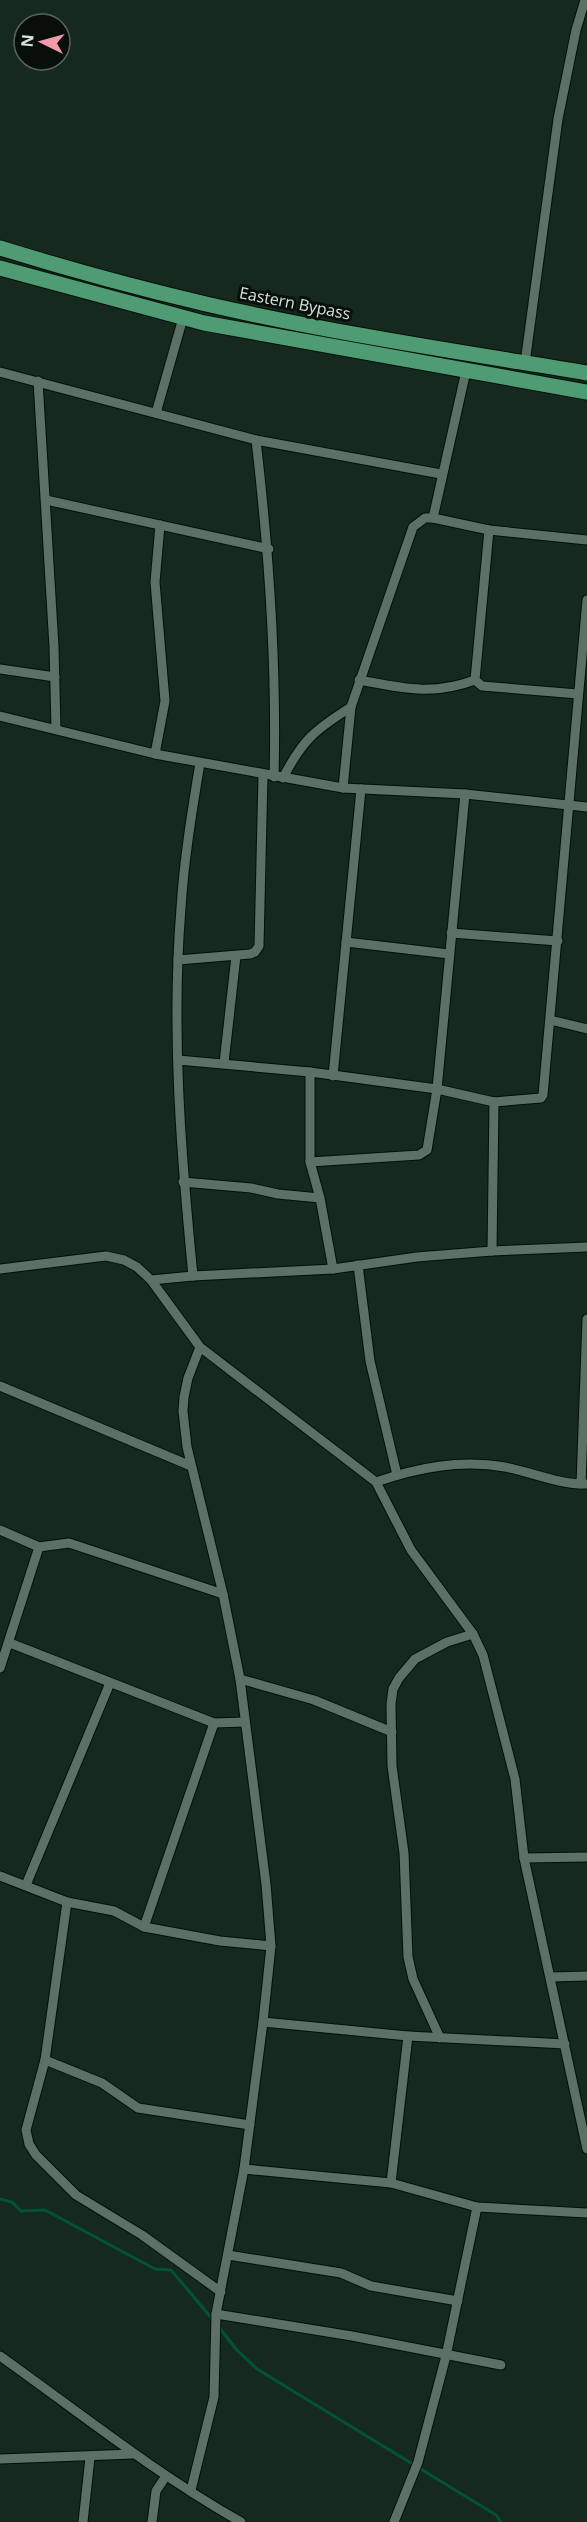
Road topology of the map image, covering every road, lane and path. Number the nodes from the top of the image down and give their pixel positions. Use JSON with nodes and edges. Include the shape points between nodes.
{"nodes":[{"id":1,"x":585,"y":0,"type":"edge"},
{"id":2,"x":0,"y":248,"type":"edge"},
{"id":3,"x":0,"y":268,"type":"edge"},
{"id":4,"x":183,"y":318,"type":"junction"},
{"id":5,"x":525,"y":363,"type":"junction"},
{"id":6,"x":466,"y":371,"type":"junction"},
{"id":7,"x":0,"y":372,"type":"edge"},
{"id":8,"x":587,"y":374,"type":"edge"},
{"id":9,"x":38,"y":381,"type":"junction"},
{"id":10,"x":587,"y":392,"type":"edge"},
{"id":11,"x":156,"y":413,"type":"junction"},
{"id":12,"x":256,"y":440,"type":"junction"},
{"id":13,"x":441,"y":474,"type":"junction"},
{"id":14,"x":46,"y":500,"type":"junction"},
{"id":15,"x":433,"y":518,"type":"junction"},
{"id":16,"x":160,"y":525,"type":"junction"},
{"id":17,"x":489,"y":530,"type":"junction"},
{"id":18,"x":587,"y":540,"type":"edge"},
{"id":19,"x":268,"y":549,"type":"junction"},
{"id":20,"x":587,"y":600,"type":"edge"},
{"id":21,"x":0,"y":669,"type":"edge"},
{"id":22,"x":55,"y":677,"type":"junction"},
{"id":23,"x":359,"y":680,"type":"junction"},
{"id":24,"x":475,"y":680,"type":"junction"},
{"id":25,"x":578,"y":694,"type":"junction"},
{"id":26,"x":351,"y":707,"type":"junction"},
{"id":27,"x":0,"y":716,"type":"edge"},
{"id":28,"x":56,"y":729,"type":"junction"},
{"id":29,"x":155,"y":754,"type":"junction"},
{"id":30,"x":200,"y":764,"type":"junction"},
{"id":31,"x":263,"y":775,"type":"junction"},
{"id":32,"x":279,"y":777,"type":"junction"},
{"id":33,"x":343,"y":788,"type":"junction"},
{"id":34,"x":361,"y":789,"type":"junction"},
{"id":35,"x":465,"y":794,"type":"junction"},
{"id":36,"x":569,"y":805,"type":"junction"},
{"id":37,"x":587,"y":807,"type":"edge"},
{"id":38,"x":451,"y":933,"type":"junction"},
{"id":39,"x":558,"y":941,"type":"junction"},
{"id":40,"x":345,"y":942,"type":"junction"},
{"id":41,"x":449,"y":954,"type":"junction"},
{"id":42,"x":236,"y":956,"type":"junction"},
{"id":43,"x":178,"y":960,"type":"junction"},
{"id":44,"x":550,"y":1020,"type":"junction"},
{"id":45,"x":587,"y":1029,"type":"edge"},
{"id":46,"x":178,"y":1060,"type":"junction"},
{"id":47,"x":224,"y":1063,"type":"junction"},
{"id":48,"x":310,"y":1072,"type":"junction"},
{"id":49,"x":333,"y":1076,"type":"junction"},
{"id":50,"x":437,"y":1089,"type":"junction"},
{"id":51,"x":494,"y":1102,"type":"junction"},
{"id":52,"x":310,"y":1162,"type":"junction"},
{"id":53,"x":183,"y":1182,"type":"junction"},
{"id":54,"x":320,"y":1198,"type":"junction"},
{"id":55,"x":587,"y":1247,"type":"edge"},
{"id":56,"x":492,"y":1251,"type":"junction"},
{"id":57,"x":358,"y":1265,"type":"junction"},
{"id":58,"x":0,"y":1269,"type":"edge"},
{"id":59,"x":333,"y":1269,"type":"junction"},
{"id":60,"x":193,"y":1276,"type":"junction"},
{"id":61,"x":151,"y":1280,"type":"junction"},
{"id":62,"x":587,"y":1319,"type":"edge"},
{"id":63,"x":200,"y":1347,"type":"junction"},
{"id":64,"x":0,"y":1386,"type":"edge"},
{"id":65,"x":191,"y":1466,"type":"junction"},
{"id":66,"x":396,"y":1475,"type":"junction"},
{"id":67,"x":376,"y":1482,"type":"junction"},
{"id":68,"x":584,"y":1484,"type":"edge"},
{"id":69,"x":0,"y":1530,"type":"edge"},
{"id":70,"x":39,"y":1547,"type":"junction"},
{"id":71,"x":222,"y":1594,"type":"junction"},
{"id":72,"x":473,"y":1634,"type":"junction"},
{"id":73,"x":10,"y":1643,"type":"junction"},
{"id":74,"x":0,"y":1668,"type":"edge"},
{"id":75,"x":240,"y":1679,"type":"junction"},
{"id":76,"x":110,"y":1683,"type":"junction"},
{"id":77,"x":245,"y":1722,"type":"junction"},
{"id":78,"x":214,"y":1723,"type":"junction"},
{"id":79,"x":392,"y":1732,"type":"junction"},
{"id":80,"x":587,"y":1857,"type":"edge"},
{"id":81,"x":524,"y":1858,"type":"junction"},
{"id":82,"x":0,"y":1876,"type":"edge"},
{"id":83,"x":26,"y":1885,"type":"junction"},
{"id":84,"x":67,"y":1902,"type":"junction"},
{"id":85,"x":144,"y":1927,"type":"junction"},
{"id":86,"x":271,"y":1946,"type":"junction"},
{"id":87,"x":587,"y":1976,"type":"edge"},
{"id":88,"x":551,"y":1977,"type":"junction"},
{"id":89,"x":263,"y":2022,"type":"junction"},
{"id":90,"x":408,"y":2036,"type":"junction"},
{"id":91,"x":440,"y":2037,"type":"junction"},
{"id":92,"x":565,"y":2044,"type":"junction"},
{"id":93,"x":45,"y":2060,"type":"junction"},
{"id":94,"x":250,"y":2126,"type":"junction"},
{"id":95,"x":587,"y":2149,"type":"edge"},
{"id":96,"x":244,"y":2169,"type":"junction"},
{"id":97,"x":392,"y":2183,"type":"junction"},
{"id":98,"x":477,"y":2207,"type":"junction"},
{"id":99,"x":587,"y":2213,"type":"edge"},
{"id":100,"x":228,"y":2255,"type":"junction"},
{"id":101,"x":221,"y":2292,"type":"junction"},
{"id":102,"x":458,"y":2301,"type":"junction"},
{"id":103,"x":216,"y":2315,"type":"junction"},
{"id":104,"x":446,"y":2355,"type":"junction"},
{"id":105,"x":0,"y":2356,"type":"edge"},
{"id":106,"x":501,"y":2365,"type":"dead end"},
{"id":107,"x":134,"y":2454,"type":"junction"},
{"id":108,"x":90,"y":2458,"type":"junction"},
{"id":109,"x":0,"y":2459,"type":"edge"},
{"id":110,"x":166,"y":2476,"type":"junction"},
{"id":111,"x":191,"y":2490,"type":"junction"},
{"id":112,"x":237,"y":2521,"type":"edge"},
{"id":113,"x":83,"y":2522,"type":"edge"},
{"id":114,"x":152,"y":2522,"type":"edge"},
{"id":115,"x":394,"y":2522,"type":"edge"}],
"edges":[{"from":1,"to":5,"type":"street","via":[[558,118]]},
{"from":2,"to":5,"type":"main road","name":"Eastern Bypass","via":[[207,304],[406,344]]},
{"from":3,"to":4,"type":"main road"},
{"from":4,"to":6,"type":"main road"},
{"from":4,"to":11,"type":"street"},
{"from":5,"to":8,"type":"main road","name":"Eastern Bypass"},
{"from":6,"to":10,"type":"main road"},
{"from":6,"to":13,"type":"street"},
{"from":7,"to":9,"type":"street"},
{"from":9,"to":11,"type":"street"},
{"from":9,"to":14,"type":"street"},
{"from":11,"to":12,"type":"street"},
{"from":12,"to":13,"type":"street"},
{"from":12,"to":19,"type":"street"},
{"from":13,"to":15,"type":"street"},
{"from":14,"to":16,"type":"street"},
{"from":14,"to":22,"type":"street"},
{"from":15,"to":17,"type":"street"},
{"from":15,"to":23,"type":"street","via":[[425,518],[413,527]]},
{"from":16,"to":19,"type":"street"},
{"from":16,"to":29,"type":"street","via":[[155,582],[165,712]]},
{"from":17,"to":18,"type":"street"},
{"from":17,"to":24,"type":"street"},
{"from":19,"to":32,"type":"street"},
{"from":20,"to":25,"type":"street"},
{"from":21,"to":22,"type":"street"},
{"from":22,"to":28,"type":"street"},
{"from":23,"to":24,"type":"street","via":[[417,691],[452,688]]},
{"from":23,"to":26,"type":"street"},
{"from":24,"to":25,"type":"street","via":[[482,686]]},
{"from":25,"to":36,"type":"street"},
{"from":26,"to":32,"type":"street","via":[[304,741]]},
{"from":26,"to":33,"type":"street"},
{"from":27,"to":28,"type":"street"},
{"from":28,"to":29,"type":"street"},
{"from":29,"to":30,"type":"street"},
{"from":30,"to":31,"type":"street"},
{"from":30,"to":43,"type":"street","via":[[181,906]]},
{"from":31,"to":32,"type":"street"},
{"from":31,"to":42,"type":"street","via":[[259,946],[255,952]]},
{"from":32,"to":33,"type":"street"},
{"from":33,"to":34,"type":"street"},
{"from":34,"to":35,"type":"street"},
{"from":34,"to":40,"type":"street"},
{"from":35,"to":36,"type":"street"},
{"from":35,"to":38,"type":"street"},
{"from":36,"to":37,"type":"street"},
{"from":36,"to":39,"type":"street"},
{"from":38,"to":39,"type":"street"},
{"from":38,"to":41,"type":"street"},
{"from":39,"to":44,"type":"street"},
{"from":40,"to":41,"type":"street"},
{"from":40,"to":49,"type":"street"},
{"from":41,"to":50,"type":"street"},
{"from":42,"to":43,"type":"street"},
{"from":42,"to":47,"type":"street"},
{"from":43,"to":46,"type":"street"},
{"from":44,"to":45,"type":"street"},
{"from":44,"to":51,"type":"street","via":[[541,1098]]},
{"from":46,"to":47,"type":"street"},
{"from":46,"to":53,"type":"street"},
{"from":47,"to":48,"type":"street"},
{"from":48,"to":49,"type":"street"},
{"from":48,"to":52,"type":"street"},
{"from":49,"to":50,"type":"street"},
{"from":50,"to":51,"type":"street"},
{"from":50,"to":52,"type":"street","via":[[429,1144],[423,1154]]},
{"from":51,"to":56,"type":"street"},
{"from":52,"to":54,"type":"street"},
{"from":53,"to":54,"type":"street"},
{"from":53,"to":60,"type":"street"},
{"from":54,"to":59,"type":"street"},
{"from":55,"to":56,"type":"street"},
{"from":56,"to":57,"type":"street"},
{"from":57,"to":59,"type":"street"},
{"from":57,"to":66,"type":"street","via":[[370,1361]]},
{"from":58,"to":61,"type":"street","via":[[106,1256],[124,1260]]},
{"from":59,"to":60,"type":"street"},
{"from":60,"to":61,"type":"street"},
{"from":61,"to":63,"type":"street"},
{"from":62,"to":68,"type":"street"},
{"from":63,"to":65,"type":"street","via":[[184,1397]]},
{"from":63,"to":67,"type":"street"},
{"from":64,"to":65,"type":"street"},
{"from":65,"to":71,"type":"street"},
{"from":66,"to":67,"type":"street"},
{"from":66,"to":68,"type":"street","via":[[445,1465],[482,1465]]},
{"from":67,"to":72,"type":"street","via":[[411,1550]]},
{"from":69,"to":70,"type":"street"},
{"from":70,"to":71,"type":"street","via":[[69,1543]]},
{"from":70,"to":73,"type":"street"},
{"from":71,"to":75,"type":"street"},
{"from":72,"to":79,"type":"street","via":[[426,1651],[399,1677],[393,1689]]},
{"from":72,"to":81,"type":"street","via":[[483,1655],[511,1758]]},
{"from":73,"to":74,"type":"street"},
{"from":73,"to":76,"type":"street"},
{"from":75,"to":77,"type":"street"},
{"from":75,"to":79,"type":"street","via":[[314,1700]]},
{"from":76,"to":78,"type":"street"},
{"from":76,"to":83,"type":"street"},
{"from":77,"to":78,"type":"street"},
{"from":77,"to":86,"type":"street"},
{"from":78,"to":85,"type":"street"},
{"from":79,"to":91,"type":"street","via":[[392,1766],[404,1853],[408,1957],[413,1979]]},
{"from":80,"to":81,"type":"street"},
{"from":81,"to":88,"type":"street"},
{"from":82,"to":83,"type":"street"},
{"from":83,"to":84,"type":"street"},
{"from":84,"to":85,"type":"street","via":[[114,1911]]},
{"from":84,"to":93,"type":"street"},
{"from":85,"to":86,"type":"street"},
{"from":86,"to":89,"type":"street"},
{"from":87,"to":88,"type":"street"},
{"from":88,"to":92,"type":"street"},
{"from":89,"to":90,"type":"street"},
{"from":89,"to":94,"type":"street"},
{"from":90,"to":91,"type":"street"},
{"from":90,"to":97,"type":"street"},
{"from":91,"to":92,"type":"street"},
{"from":92,"to":95,"type":"street"},
{"from":93,"to":94,"type":"street","via":[[102,2083],[138,2108]]},
{"from":93,"to":101,"type":"street","via":[[26,2130],[36,2155],[76,2195],[142,2235]]},
{"from":94,"to":96,"type":"street"},
{"from":96,"to":97,"type":"street"},
{"from":96,"to":100,"type":"street"},
{"from":97,"to":98,"type":"street"},
{"from":98,"to":99,"type":"street"},
{"from":98,"to":102,"type":"street"},
{"from":100,"to":101,"type":"street"},
{"from":100,"to":102,"type":"street","via":[[341,2273],[371,2286]]},
{"from":101,"to":103,"type":"street"},
{"from":102,"to":104,"type":"street"},
{"from":103,"to":104,"type":"street"},
{"from":103,"to":111,"type":"street","via":[[214,2397]]},
{"from":104,"to":106,"type":"street"},
{"from":104,"to":115,"type":"street","via":[[418,2462]]},
{"from":105,"to":107,"type":"street"},
{"from":107,"to":108,"type":"street"},
{"from":107,"to":110,"type":"street"},
{"from":108,"to":109,"type":"street"},
{"from":108,"to":113,"type":"street"},
{"from":110,"to":111,"type":"street"},
{"from":110,"to":114,"type":"street","via":[[156,2491]]},
{"from":111,"to":112,"type":"street"}]}
